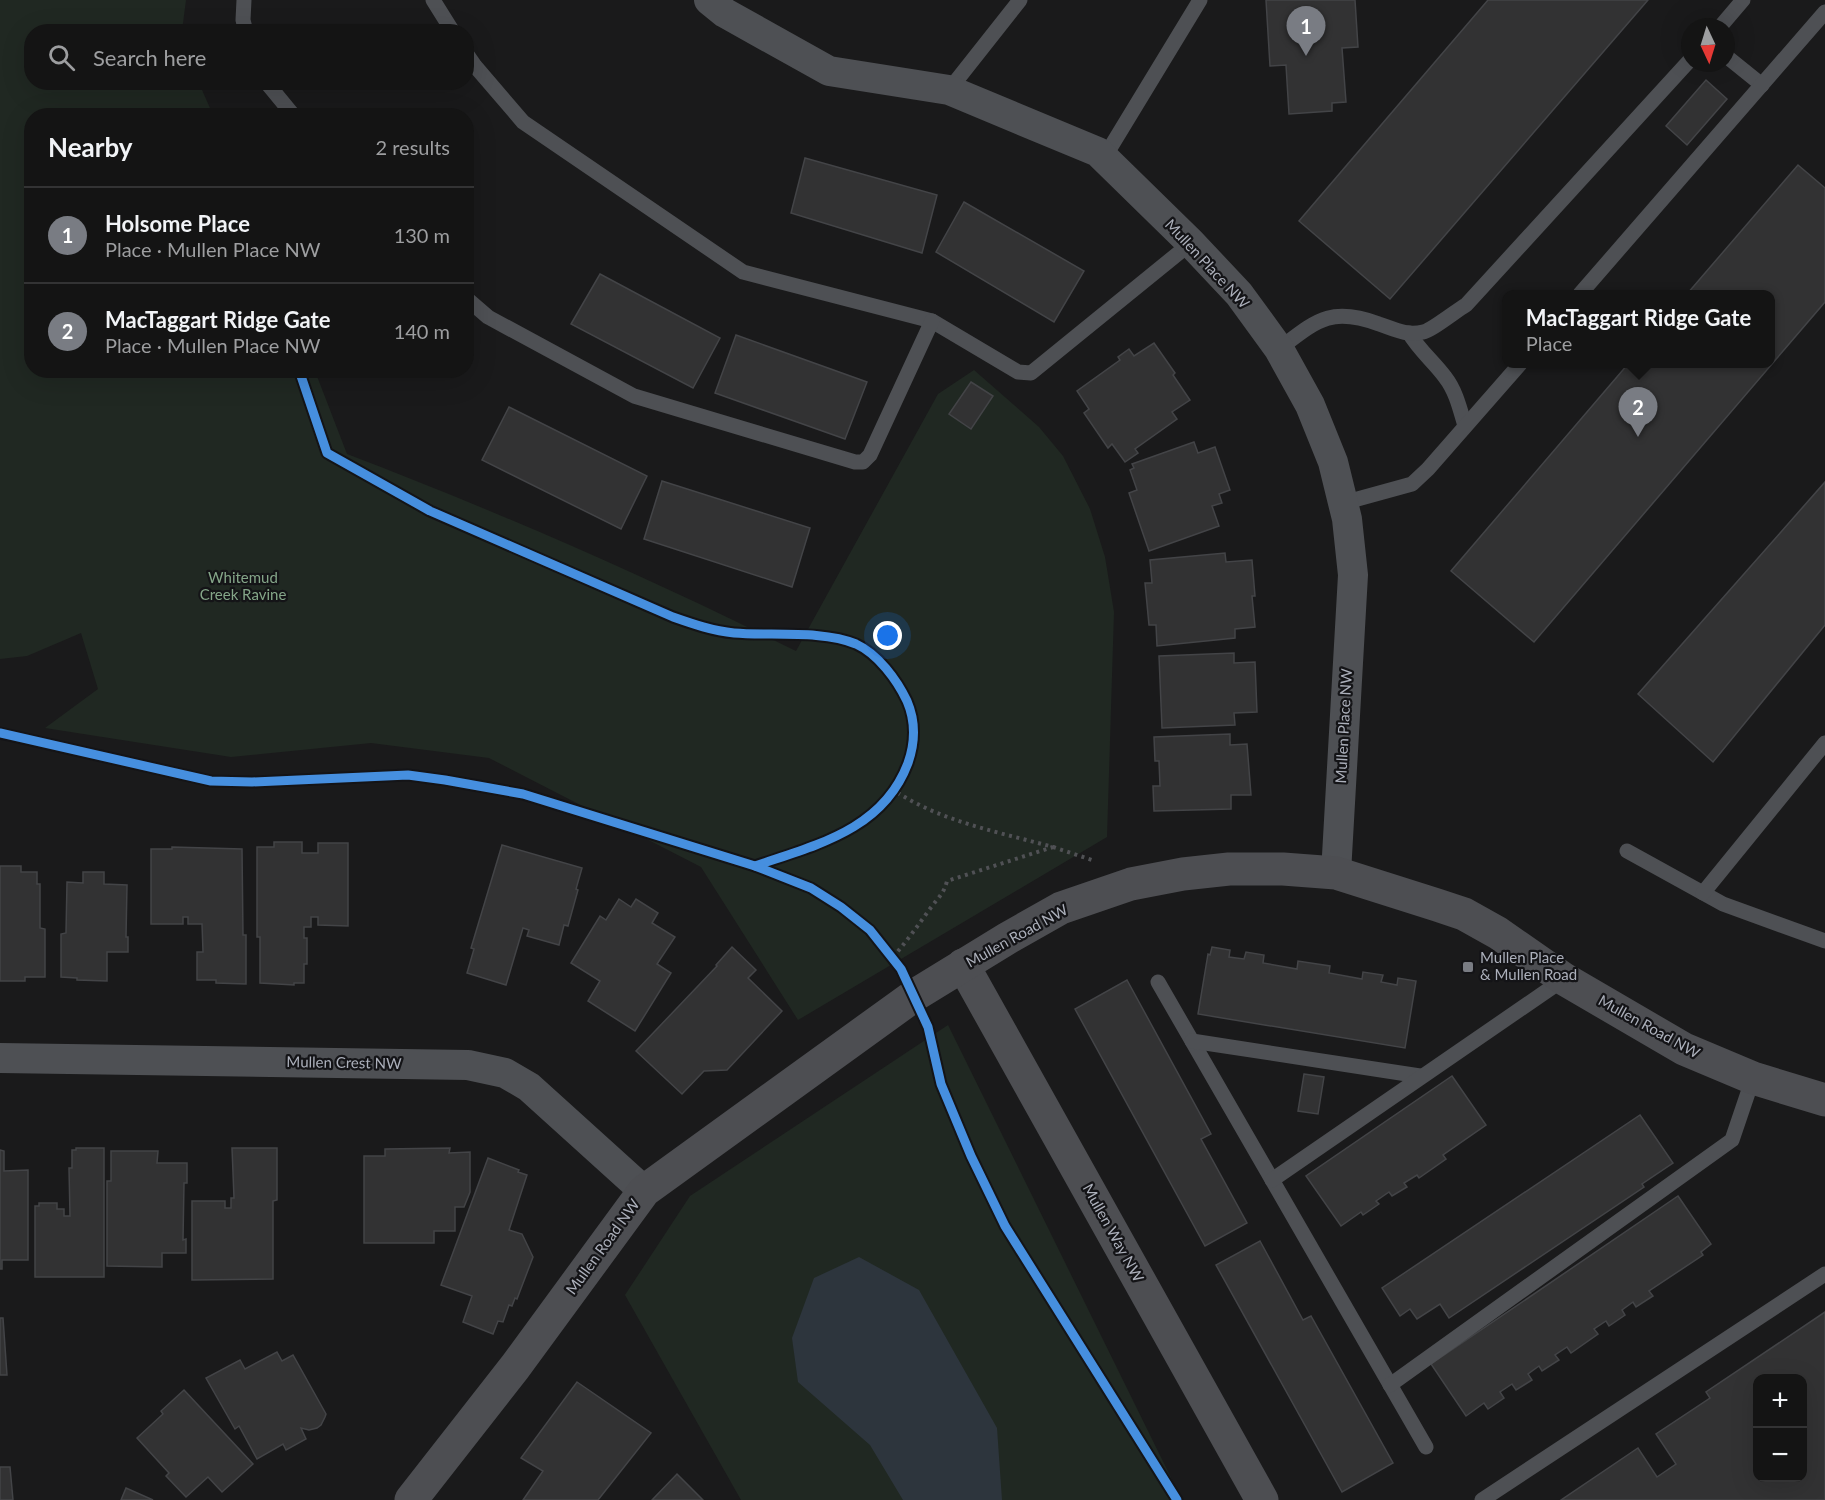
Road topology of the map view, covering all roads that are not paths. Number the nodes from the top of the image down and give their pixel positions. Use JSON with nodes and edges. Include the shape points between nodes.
{"nodes":[{"id":1,"x":243,"y":0,"type":"edge"},
{"id":2,"x":433,"y":0,"type":"edge"},
{"id":3,"x":709,"y":0,"type":"edge"},
{"id":4,"x":1020,"y":0,"type":"edge"},
{"id":5,"x":1200,"y":0,"type":"edge"},
{"id":6,"x":1743,"y":0,"type":"edge"},
{"id":7,"x":1825,"y":12,"type":"edge"},
{"id":8,"x":1728,"y":18,"type":"edge"},
{"id":9,"x":244,"y":24,"type":"edge"},
{"id":10,"x":448,"y":24,"type":"edge"},
{"id":11,"x":1735,"y":64,"type":"edge"},
{"id":12,"x":474,"y":65,"type":"edge"},
{"id":13,"x":1681,"y":70,"type":"edge"},
{"id":14,"x":1762,"y":86,"type":"junction"},
{"id":15,"x":273,"y":90,"type":"edge"},
{"id":16,"x":949,"y":90,"type":"junction"},
{"id":17,"x":287,"y":108,"type":"edge"},
{"id":18,"x":1104,"y":158,"type":"junction"},
{"id":19,"x":1191,"y":243,"type":"junction"},
{"id":20,"x":1584,"y":290,"type":"edge"},
{"id":21,"x":474,"y":305,"type":"edge"},
{"id":22,"x":932,"y":321,"type":"junction"},
{"id":23,"x":1409,"y":333,"type":"junction"},
{"id":24,"x":1279,"y":349,"type":"junction"},
{"id":25,"x":1516,"y":368,"type":"edge"},
{"id":26,"x":1465,"y":426,"type":"junction"},
{"id":27,"x":1343,"y":503,"type":"junction"},
{"id":28,"x":1825,"y":743,"type":"edge"},
{"id":29,"x":1627,"y":851,"type":"dead end"},
{"id":30,"x":1335,"y":873,"type":"junction"},
{"id":31,"x":1703,"y":893,"type":"junction"},
{"id":32,"x":1825,"y":941,"type":"edge"},
{"id":33,"x":963,"y":966,"type":"junction"},
{"id":34,"x":1564,"y":979,"type":"junction"},
{"id":35,"x":1158,"y":982,"type":"dead end"},
{"id":36,"x":1192,"y":1041,"type":"junction"},
{"id":37,"x":0,"y":1058,"type":"edge"},
{"id":38,"x":1420,"y":1076,"type":"junction"},
{"id":39,"x":1753,"y":1078,"type":"junction"},
{"id":40,"x":1825,"y":1100,"type":"edge"},
{"id":41,"x":1272,"y":1180,"type":"junction"},
{"id":42,"x":644,"y":1191,"type":"junction"},
{"id":43,"x":1825,"y":1274,"type":"edge"},
{"id":44,"x":1390,"y":1385,"type":"junction"},
{"id":45,"x":1426,"y":1447,"type":"dead end"},
{"id":46,"x":411,"y":1500,"type":"edge"},
{"id":47,"x":1262,"y":1500,"type":"edge"},
{"id":48,"x":1482,"y":1500,"type":"edge"}],
"edges":[{"from":1,"to":9,"type":"lane"},
{"from":2,"to":10,"type":"lane"},
{"from":3,"to":16,"type":"street","name":"Mullen Place NW","via":[[725,13],[829,71]]},
{"from":4,"to":16,"type":"lane"},
{"from":5,"to":18,"type":"lane"},
{"from":6,"to":8,"type":"lane"},
{"from":7,"to":14,"type":"lane"},
{"from":11,"to":14,"type":"lane"},
{"from":12,"to":22,"type":"lane","via":[[523,123],[743,272]]},
{"from":13,"to":23,"type":"lane","via":[[1466,305],[1425,332]]},
{"from":14,"to":20,"type":"lane"},
{"from":15,"to":17,"type":"lane"},
{"from":16,"to":18,"type":"street","name":"Mullen Place NW","via":[[1098,152]]},
{"from":18,"to":19,"type":"street","name":"Mullen Place NW"},
{"from":19,"to":22,"type":"lane","via":[[1031,373],[1018,372]]},
{"from":19,"to":24,"type":"street","name":"Mullen Place NW","via":[[1239,294]]},
{"from":21,"to":22,"type":"lane","via":[[488,317],[634,396],[855,462],[863,462],[870,455]]},
{"from":23,"to":24,"type":"lane","via":[[1354,316],[1329,316]]},
{"from":23,"to":26,"type":"lane","via":[[1445,378]]},
{"from":24,"to":27,"type":"street","name":"Mullen Place NW","via":[[1310,405],[1333,462]]},
{"from":25,"to":26,"type":"lane"},
{"from":26,"to":27,"type":"lane","via":[[1412,484]]},
{"from":27,"to":30,"type":"street","name":"Mullen Place NW","via":[[1353,575]]},
{"from":28,"to":31,"type":"lane"},
{"from":29,"to":31,"type":"lane"},
{"from":30,"to":33,"type":"street","name":"Mullen Road NW","via":[[1229,869],[1131,884],[1061,908]]},
{"from":30,"to":34,"type":"street","name":"Mullen Road NW","via":[[1464,914]]},
{"from":31,"to":32,"type":"lane"},
{"from":33,"to":42,"type":"street","name":"Mullen Road NW","via":[[915,995]]},
{"from":33,"to":47,"type":"street","name":"Mullen Way NW"},
{"from":34,"to":38,"type":"lane"},
{"from":34,"to":39,"type":"street","name":"Mullen Road NW","via":[[1684,1049]]},
{"from":35,"to":36,"type":"lane"},
{"from":36,"to":38,"type":"lane"},
{"from":36,"to":41,"type":"lane"},
{"from":37,"to":42,"type":"street","name":"Mullen Crest NW","via":[[468,1065],[505,1073],[529,1087]]},
{"from":38,"to":41,"type":"lane"},
{"from":39,"to":40,"type":"street","name":"Mullen Road NW"},
{"from":39,"to":44,"type":"lane","via":[[1732,1140]]},
{"from":41,"to":44,"type":"lane"},
{"from":42,"to":46,"type":"street","name":"Mullen Road NW"},
{"from":43,"to":48,"type":"lane"},
{"from":44,"to":45,"type":"lane"}]}
